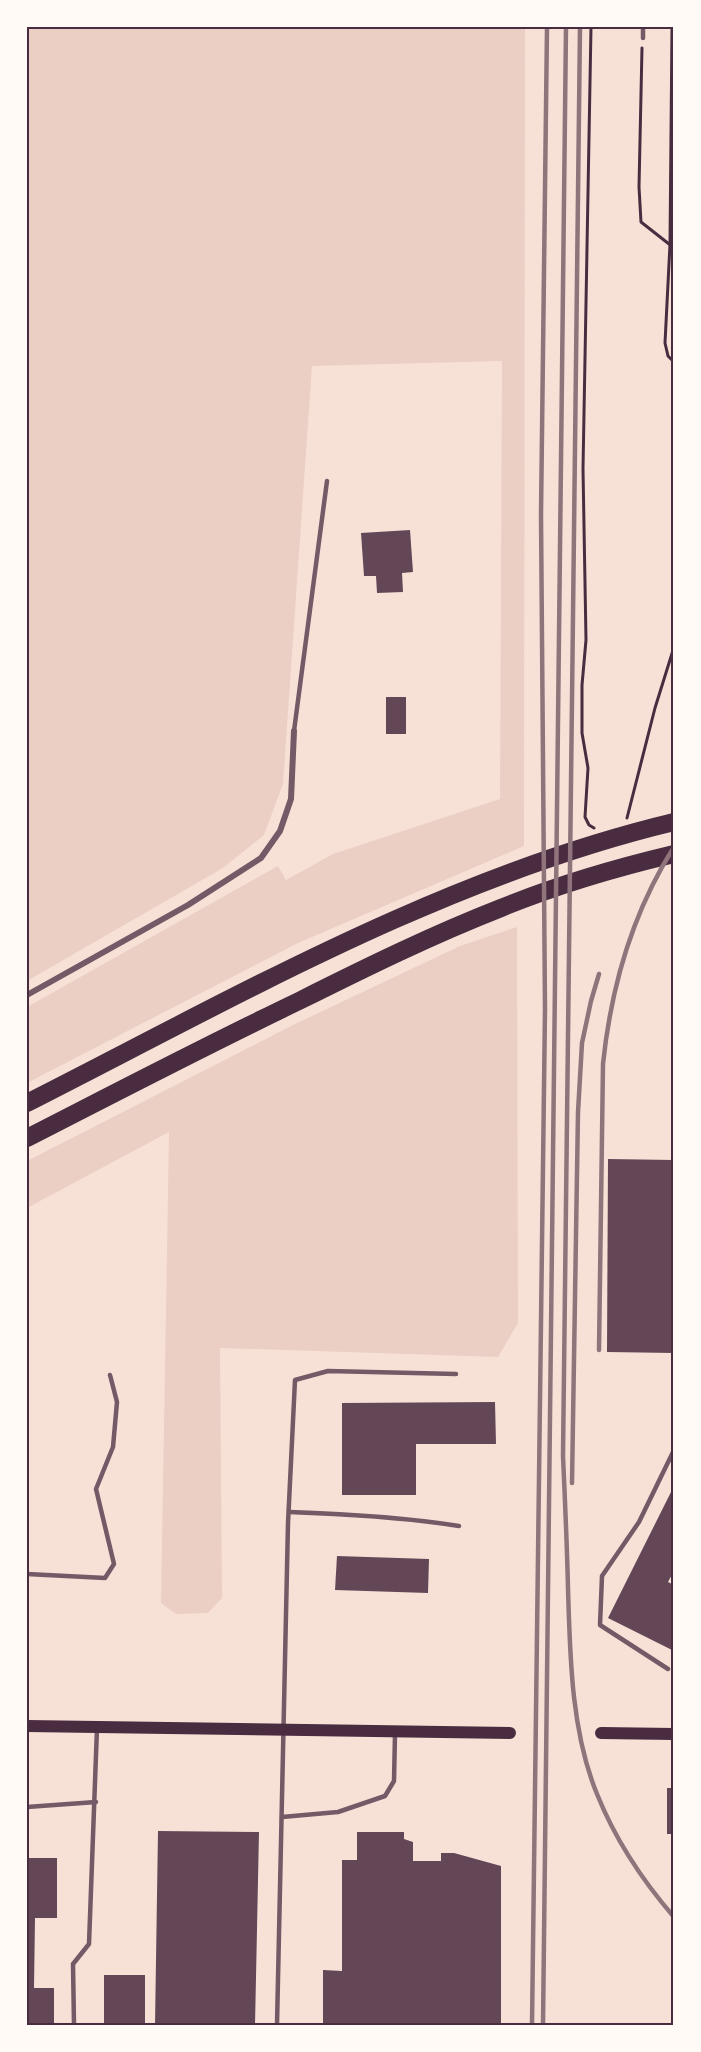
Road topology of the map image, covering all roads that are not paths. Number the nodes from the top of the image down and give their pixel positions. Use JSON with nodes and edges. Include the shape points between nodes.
{"nodes":[{"id":1,"x":643,"y":27,"type":"edge"},
{"id":2,"x":643,"y":38,"type":"road end"},
{"id":3,"x":327,"y":481,"type":"dead end"},
{"id":4,"x":294,"y":731,"type":"joint"},
{"id":5,"x":674,"y":822,"type":"edge"},
{"id":6,"x":674,"y":854,"type":"edge"},
{"id":7,"x":27,"y":995,"type":"edge"},
{"id":8,"x":27,"y":1103,"type":"edge"},
{"id":9,"x":27,"y":1138,"type":"edge"},
{"id":10,"x":456,"y":1374,"type":"dead end"},
{"id":11,"x":110,"y":1376,"type":"dead end"},
{"id":12,"x":674,"y":1450,"type":"edge"},
{"id":13,"x":289,"y":1512,"type":"junction"},
{"id":14,"x":459,"y":1526,"type":"dead end"},
{"id":15,"x":27,"y":1574,"type":"edge"},
{"id":16,"x":668,"y":1669,"type":"dead end"},
{"id":17,"x":27,"y":1726,"type":"edge"},
{"id":18,"x":97,"y":1728,"type":"junction"},
{"id":19,"x":285,"y":1730,"type":"junction"},
{"id":20,"x":395,"y":1731,"type":"junction"},
{"id":21,"x":510,"y":1732,"type":"dead end"},
{"id":22,"x":601,"y":1733,"type":"dead end"},
{"id":23,"x":674,"y":1734,"type":"edge"},
{"id":24,"x":96,"y":1802,"type":"junction"},
{"id":25,"x":27,"y":1807,"type":"edge"},
{"id":26,"x":282,"y":1817,"type":"junction"},
{"id":27,"x":74,"y":2025,"type":"edge"},
{"id":28,"x":277,"y":2025,"type":"edge"}],
"edges":[{"from":1,"to":2,"type":"lane"},
{"from":3,"to":4,"type":"lane"},
{"from":4,"to":7,"type":"street","via":[[291,799],[280,831],[261,858],[188,905]]},
{"from":5,"to":8,"type":"highway","via":[[541,860],[463,889],[379,926]]},
{"from":6,"to":9,"type":"highway","via":[[560,886],[457,926],[222,1038]]},
{"from":10,"to":13,"type":"lane","via":[[328,1371],[295,1380]]},
{"from":11,"to":15,"type":"lane","via":[[117,1402],[113,1447],[96,1489],[114,1564],[105,1578]]},
{"from":12,"to":16,"type":"lane","via":[[639,1522],[602,1576],[600,1625]]},
{"from":13,"to":14,"type":"lane"},
{"from":13,"to":19,"type":"lane"},
{"from":17,"to":18,"type":"main road"},
{"from":18,"to":19,"type":"main road"},
{"from":18,"to":24,"type":"lane"},
{"from":19,"to":20,"type":"main road"},
{"from":19,"to":26,"type":"lane"},
{"from":20,"to":21,"type":"main road"},
{"from":20,"to":26,"type":"lane","via":[[394,1780],[385,1796],[338,1812]]},
{"from":22,"to":23,"type":"main road"},
{"from":24,"to":25,"type":"lane"},
{"from":24,"to":27,"type":"lane","via":[[89,1944],[73,1964]]},
{"from":26,"to":28,"type":"lane"}]}
